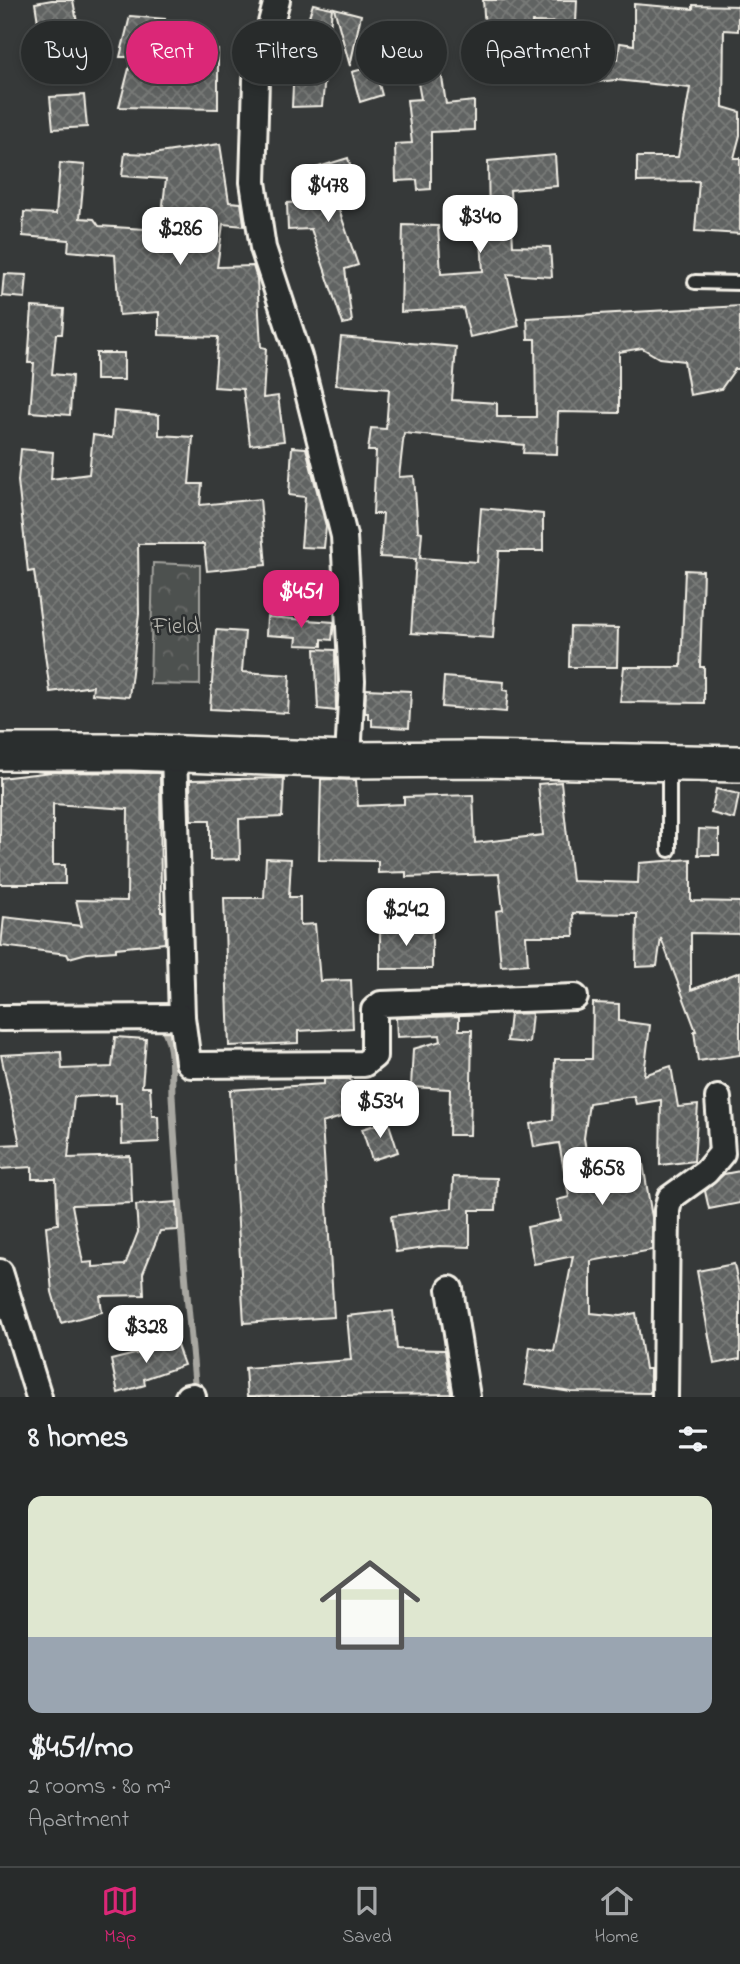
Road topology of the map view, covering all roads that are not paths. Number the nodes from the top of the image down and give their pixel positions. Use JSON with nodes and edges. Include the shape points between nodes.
{"nodes":[{"id":1,"x":277,"y":0,"type":"edge"},
{"id":2,"x":695,"y":282,"type":"dead end"},
{"id":3,"x":740,"y":283,"type":"edge"},
{"id":4,"x":0,"y":752,"type":"edge"},
{"id":5,"x":174,"y":754,"type":"junction"},
{"id":6,"x":348,"y":760,"type":"junction"},
{"id":7,"x":669,"y":763,"type":"junction"},
{"id":8,"x":740,"y":764,"type":"edge"},
{"id":9,"x":669,"y":850,"type":"dead end"},
{"id":10,"x":575,"y":997,"type":"dead end"},
{"id":11,"x":182,"y":1017,"type":"junction"},
{"id":12,"x":0,"y":1018,"type":"edge"},
{"id":13,"x":718,"y":1098,"type":"dead end"},
{"id":14,"x":0,"y":1272,"type":"edge"},
{"id":15,"x":450,"y":1289,"type":"dead end"},
{"id":16,"x":39,"y":1397,"type":"edge"},
{"id":17,"x":467,"y":1397,"type":"edge"},
{"id":18,"x":665,"y":1397,"type":"edge"}],
"edges":[{"from":1,"to":6,"type":"street","via":[[256,80],[253,182],[262,248],[299,356],[344,536],[352,681]]},
{"from":2,"to":3,"type":"lane"},
{"from":4,"to":5,"type":"street"},
{"from":5,"to":6,"type":"street"},
{"from":5,"to":11,"type":"street"},
{"from":6,"to":7,"type":"street"},
{"from":7,"to":8,"type":"street"},
{"from":7,"to":9,"type":"lane"},
{"from":10,"to":11,"type":"street","via":[[381,1004],[374,1010],[374,1056],[364,1064],[191,1065]]},
{"from":11,"to":12,"type":"street"},
{"from":13,"to":18,"type":"street","via":[[722,1153],[706,1172],[670,1198],[667,1210]]},
{"from":14,"to":16,"type":"street"},
{"from":15,"to":17,"type":"street"}]}
